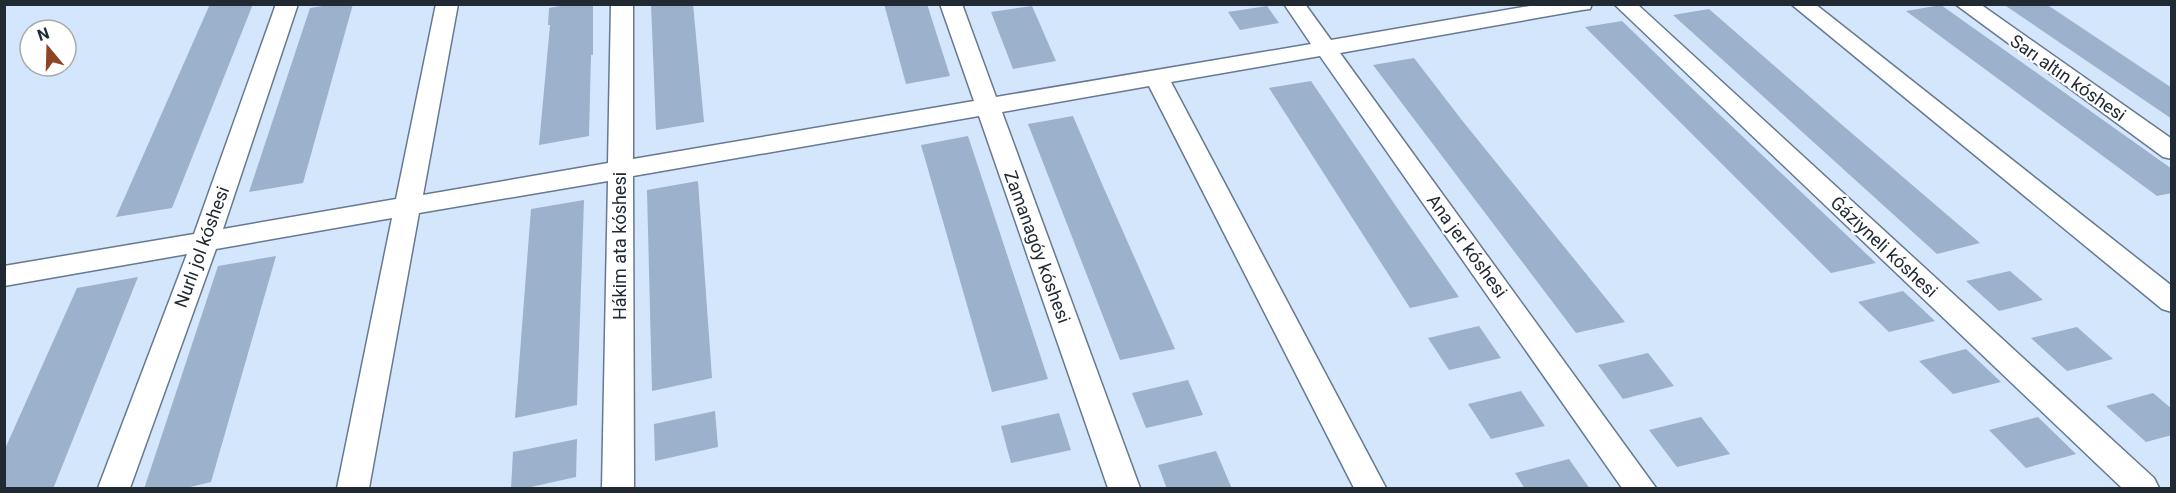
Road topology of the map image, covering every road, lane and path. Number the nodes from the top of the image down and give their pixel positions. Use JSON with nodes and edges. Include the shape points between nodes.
{"nodes":[{"id":1,"x":287,"y":4,"type":"edge"},
{"id":2,"x":447,"y":4,"type":"edge"},
{"id":3,"x":622,"y":4,"type":"edge"},
{"id":4,"x":951,"y":4,"type":"edge"},
{"id":5,"x":1294,"y":4,"type":"edge"},
{"id":6,"x":1582,"y":4,"type":"edge"},
{"id":7,"x":1624,"y":4,"type":"edge"},
{"id":8,"x":1801,"y":4,"type":"edge"},
{"id":9,"x":1965,"y":4,"type":"edge"},
{"id":10,"x":1326,"y":49,"type":"junction"},
{"id":11,"x":1157,"y":78,"type":"junction"},
{"id":12,"x":987,"y":107,"type":"junction"},
{"id":13,"x":2172,"y":151,"type":"edge"},
{"id":14,"x":621,"y":170,"type":"junction"},
{"id":15,"x":408,"y":206,"type":"junction"},
{"id":16,"x":205,"y":242,"type":"junction"},
{"id":17,"x":4,"y":276,"type":"edge"},
{"id":18,"x":2172,"y":302,"type":"edge"},
{"id":19,"x":114,"y":489,"type":"edge"},
{"id":20,"x":353,"y":489,"type":"edge"},
{"id":21,"x":618,"y":489,"type":"edge"},
{"id":22,"x":1124,"y":489,"type":"edge"},
{"id":23,"x":1370,"y":489,"type":"edge"},
{"id":24,"x":1640,"y":489,"type":"edge"},
{"id":25,"x":2143,"y":489,"type":"edge"}],
"edges":[{"from":1,"to":16,"type":"street","name":"Nurlı jol kóshesi"},
{"from":2,"to":15,"type":"street"},
{"from":3,"to":14,"type":"street","name":"Hákim ata kóshesi"},
{"from":4,"to":12,"type":"street","name":"Zamanagóy kóshesi"},
{"from":5,"to":10,"type":"street","name":"Ana jer kóshesi"},
{"from":6,"to":10,"type":"street"},
{"from":7,"to":25,"type":"street","name":"Ǵáziyneli kóshesi"},
{"from":8,"to":18,"type":"street"},
{"from":9,"to":13,"type":"street","name":"Sarı altın kóshesi"},
{"from":10,"to":11,"type":"street"},
{"from":10,"to":24,"type":"street","name":"Ana jer kóshesi"},
{"from":11,"to":12,"type":"street"},
{"from":11,"to":23,"type":"street"},
{"from":12,"to":14,"type":"street"},
{"from":12,"to":22,"type":"street","name":"Zamanagóy kóshesi"},
{"from":14,"to":15,"type":"street"},
{"from":14,"to":21,"type":"street","name":"Hákim ata kóshesi"},
{"from":15,"to":16,"type":"street"},
{"from":15,"to":20,"type":"street"},
{"from":16,"to":17,"type":"street"},
{"from":16,"to":19,"type":"street","name":"Nurlı jol kóshesi"}]}
